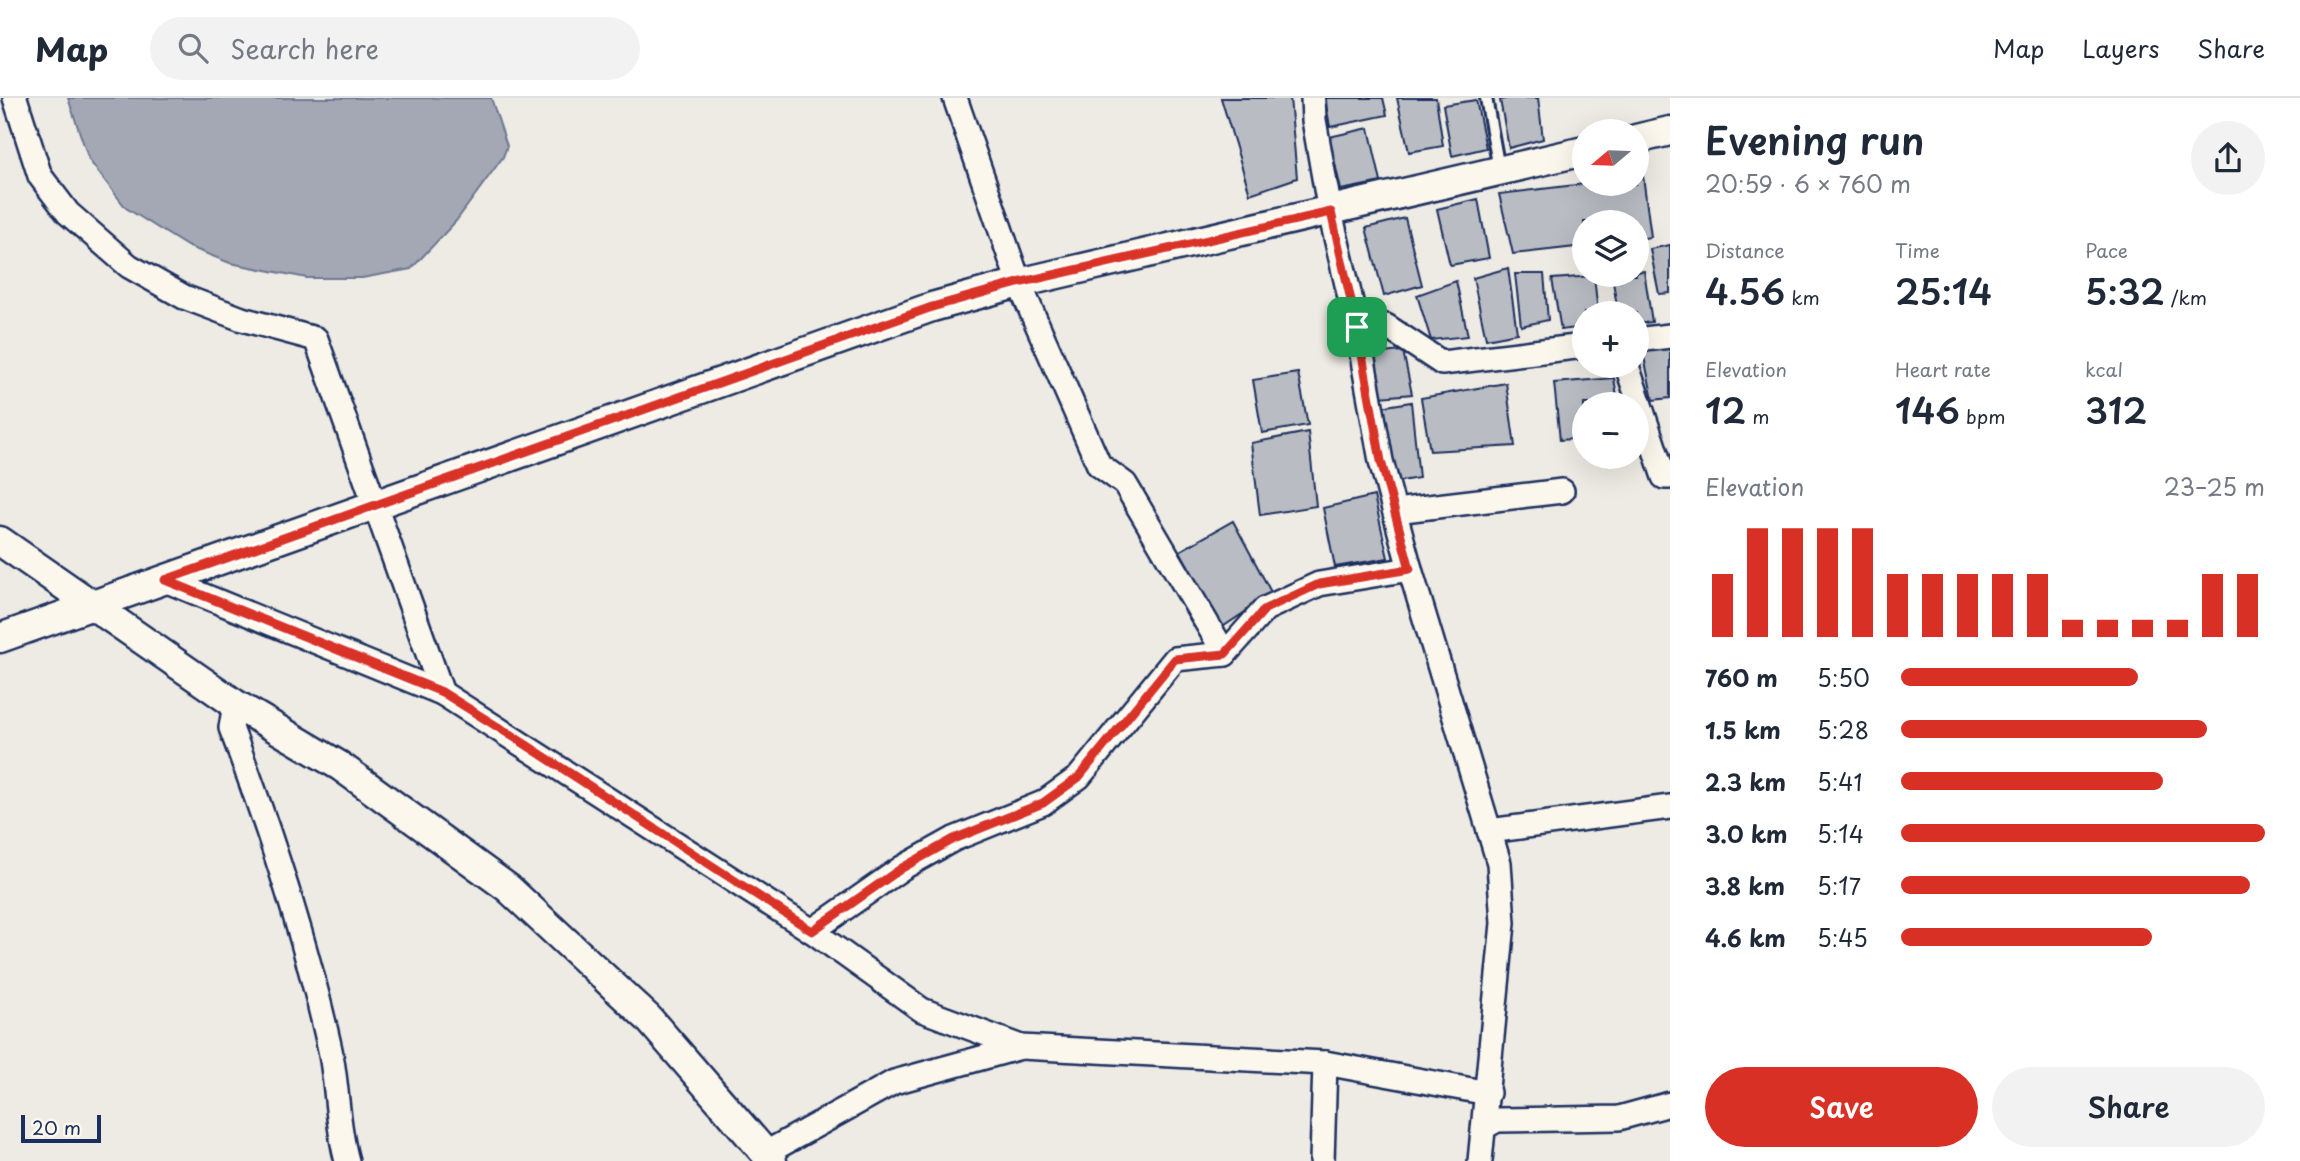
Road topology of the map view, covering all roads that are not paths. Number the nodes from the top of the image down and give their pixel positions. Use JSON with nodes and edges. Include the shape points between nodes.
{"nodes":[{"id":1,"x":15,"y":98,"type":"edge"},
{"id":2,"x":955,"y":98,"type":"edge"},
{"id":3,"x":1313,"y":98,"type":"edge"},
{"id":4,"x":1486,"y":98,"type":"edge"},
{"id":5,"x":1670,"y":131,"type":"edge"},
{"id":6,"x":1649,"y":136,"type":"edge"},
{"id":7,"x":1572,"y":154,"type":"edge"},
{"id":8,"x":1499,"y":172,"type":"junction"},
{"id":9,"x":1331,"y":212,"type":"junction"},
{"id":10,"x":1018,"y":283,"type":"junction"},
{"id":11,"x":1357,"y":327,"type":"junction"},
{"id":12,"x":1670,"y":336,"type":"edge"},
{"id":13,"x":1649,"y":338,"type":"edge"},
{"id":14,"x":1572,"y":347,"type":"edge"},
{"id":15,"x":1631,"y":378,"type":"edge"},
{"id":16,"x":1670,"y":477,"type":"edge"},
{"id":17,"x":1562,"y":491,"type":"dead end"},
{"id":18,"x":374,"y":506,"type":"junction"},
{"id":19,"x":1395,"y":511,"type":"junction"},
{"id":20,"x":0,"y":541,"type":"edge"},
{"id":21,"x":1410,"y":569,"type":"junction"},
{"id":22,"x":165,"y":580,"type":"junction"},
{"id":23,"x":93,"y":605,"type":"junction"},
{"id":24,"x":0,"y":638,"type":"edge"},
{"id":25,"x":1225,"y":654,"type":"junction"},
{"id":26,"x":442,"y":692,"type":"junction"},
{"id":27,"x":235,"y":704,"type":"junction"},
{"id":28,"x":1670,"y":807,"type":"edge"},
{"id":29,"x":1489,"y":831,"type":"junction"},
{"id":30,"x":812,"y":931,"type":"junction"},
{"id":31,"x":1021,"y":1046,"type":"junction"},
{"id":32,"x":1325,"y":1063,"type":"junction"},
{"id":33,"x":1488,"y":1093,"type":"junction"},
{"id":34,"x":1670,"y":1104,"type":"edge"},
{"id":35,"x":1484,"y":1127,"type":"junction"},
{"id":36,"x":769,"y":1157,"type":"edge"},
{"id":37,"x":347,"y":1161,"type":"edge"},
{"id":38,"x":1322,"y":1161,"type":"edge"},
{"id":39,"x":1480,"y":1161,"type":"edge"}],
"edges":[{"from":1,"to":18,"type":"street","via":[[40,176],[68,213],[128,266],[184,297],[316,339]]},
{"from":2,"to":10,"type":"street"},
{"from":3,"to":9,"type":"street"},
{"from":4,"to":8,"type":"lane"},
{"from":5,"to":6,"type":"street"},
{"from":7,"to":8,"type":"street"},
{"from":8,"to":9,"type":"street"},
{"from":9,"to":10,"type":"street"},
{"from":9,"to":11,"type":"street"},
{"from":10,"to":18,"type":"street","via":[[932,307]]},
{"from":10,"to":25,"type":"street","via":[[1099,465],[1125,484]]},
{"from":11,"to":14,"type":"street","via":[[1386,326],[1442,363]]},
{"from":11,"to":19,"type":"street","via":[[1381,461]]},
{"from":12,"to":13,"type":"street"},
{"from":15,"to":16,"type":"street","via":[[1664,477]]},
{"from":17,"to":19,"type":"street"},
{"from":18,"to":22,"type":"street"},
{"from":18,"to":26,"type":"street"},
{"from":19,"to":21,"type":"street"},
{"from":20,"to":23,"type":"street"},
{"from":21,"to":25,"type":"street","via":[[1319,584],[1265,609]]},
{"from":21,"to":29,"type":"street"},
{"from":22,"to":23,"type":"street"},
{"from":22,"to":26,"type":"street"},
{"from":23,"to":24,"type":"street"},
{"from":23,"to":27,"type":"street"},
{"from":25,"to":30,"type":"street","via":[[1175,659],[1079,777],[1043,803],[954,839],[902,868]]},
{"from":26,"to":30,"type":"street"},
{"from":27,"to":36,"type":"street","via":[[340,766],[508,888],[648,1018]]},
{"from":27,"to":37,"type":"street","via":[[231,728],[287,886],[316,989]]},
{"from":28,"to":29,"type":"street"},
{"from":29,"to":33,"type":"street","via":[[1499,863],[1503,923]]},
{"from":30,"to":31,"type":"street","via":[[922,1010]]},
{"from":31,"to":32,"type":"street"},
{"from":31,"to":36,"type":"street","via":[[894,1082]]},
{"from":32,"to":33,"type":"street"},
{"from":32,"to":38,"type":"street"},
{"from":33,"to":35,"type":"street"},
{"from":34,"to":35,"type":"street","via":[[1619,1118],[1497,1120]]},
{"from":35,"to":39,"type":"street"}]}
